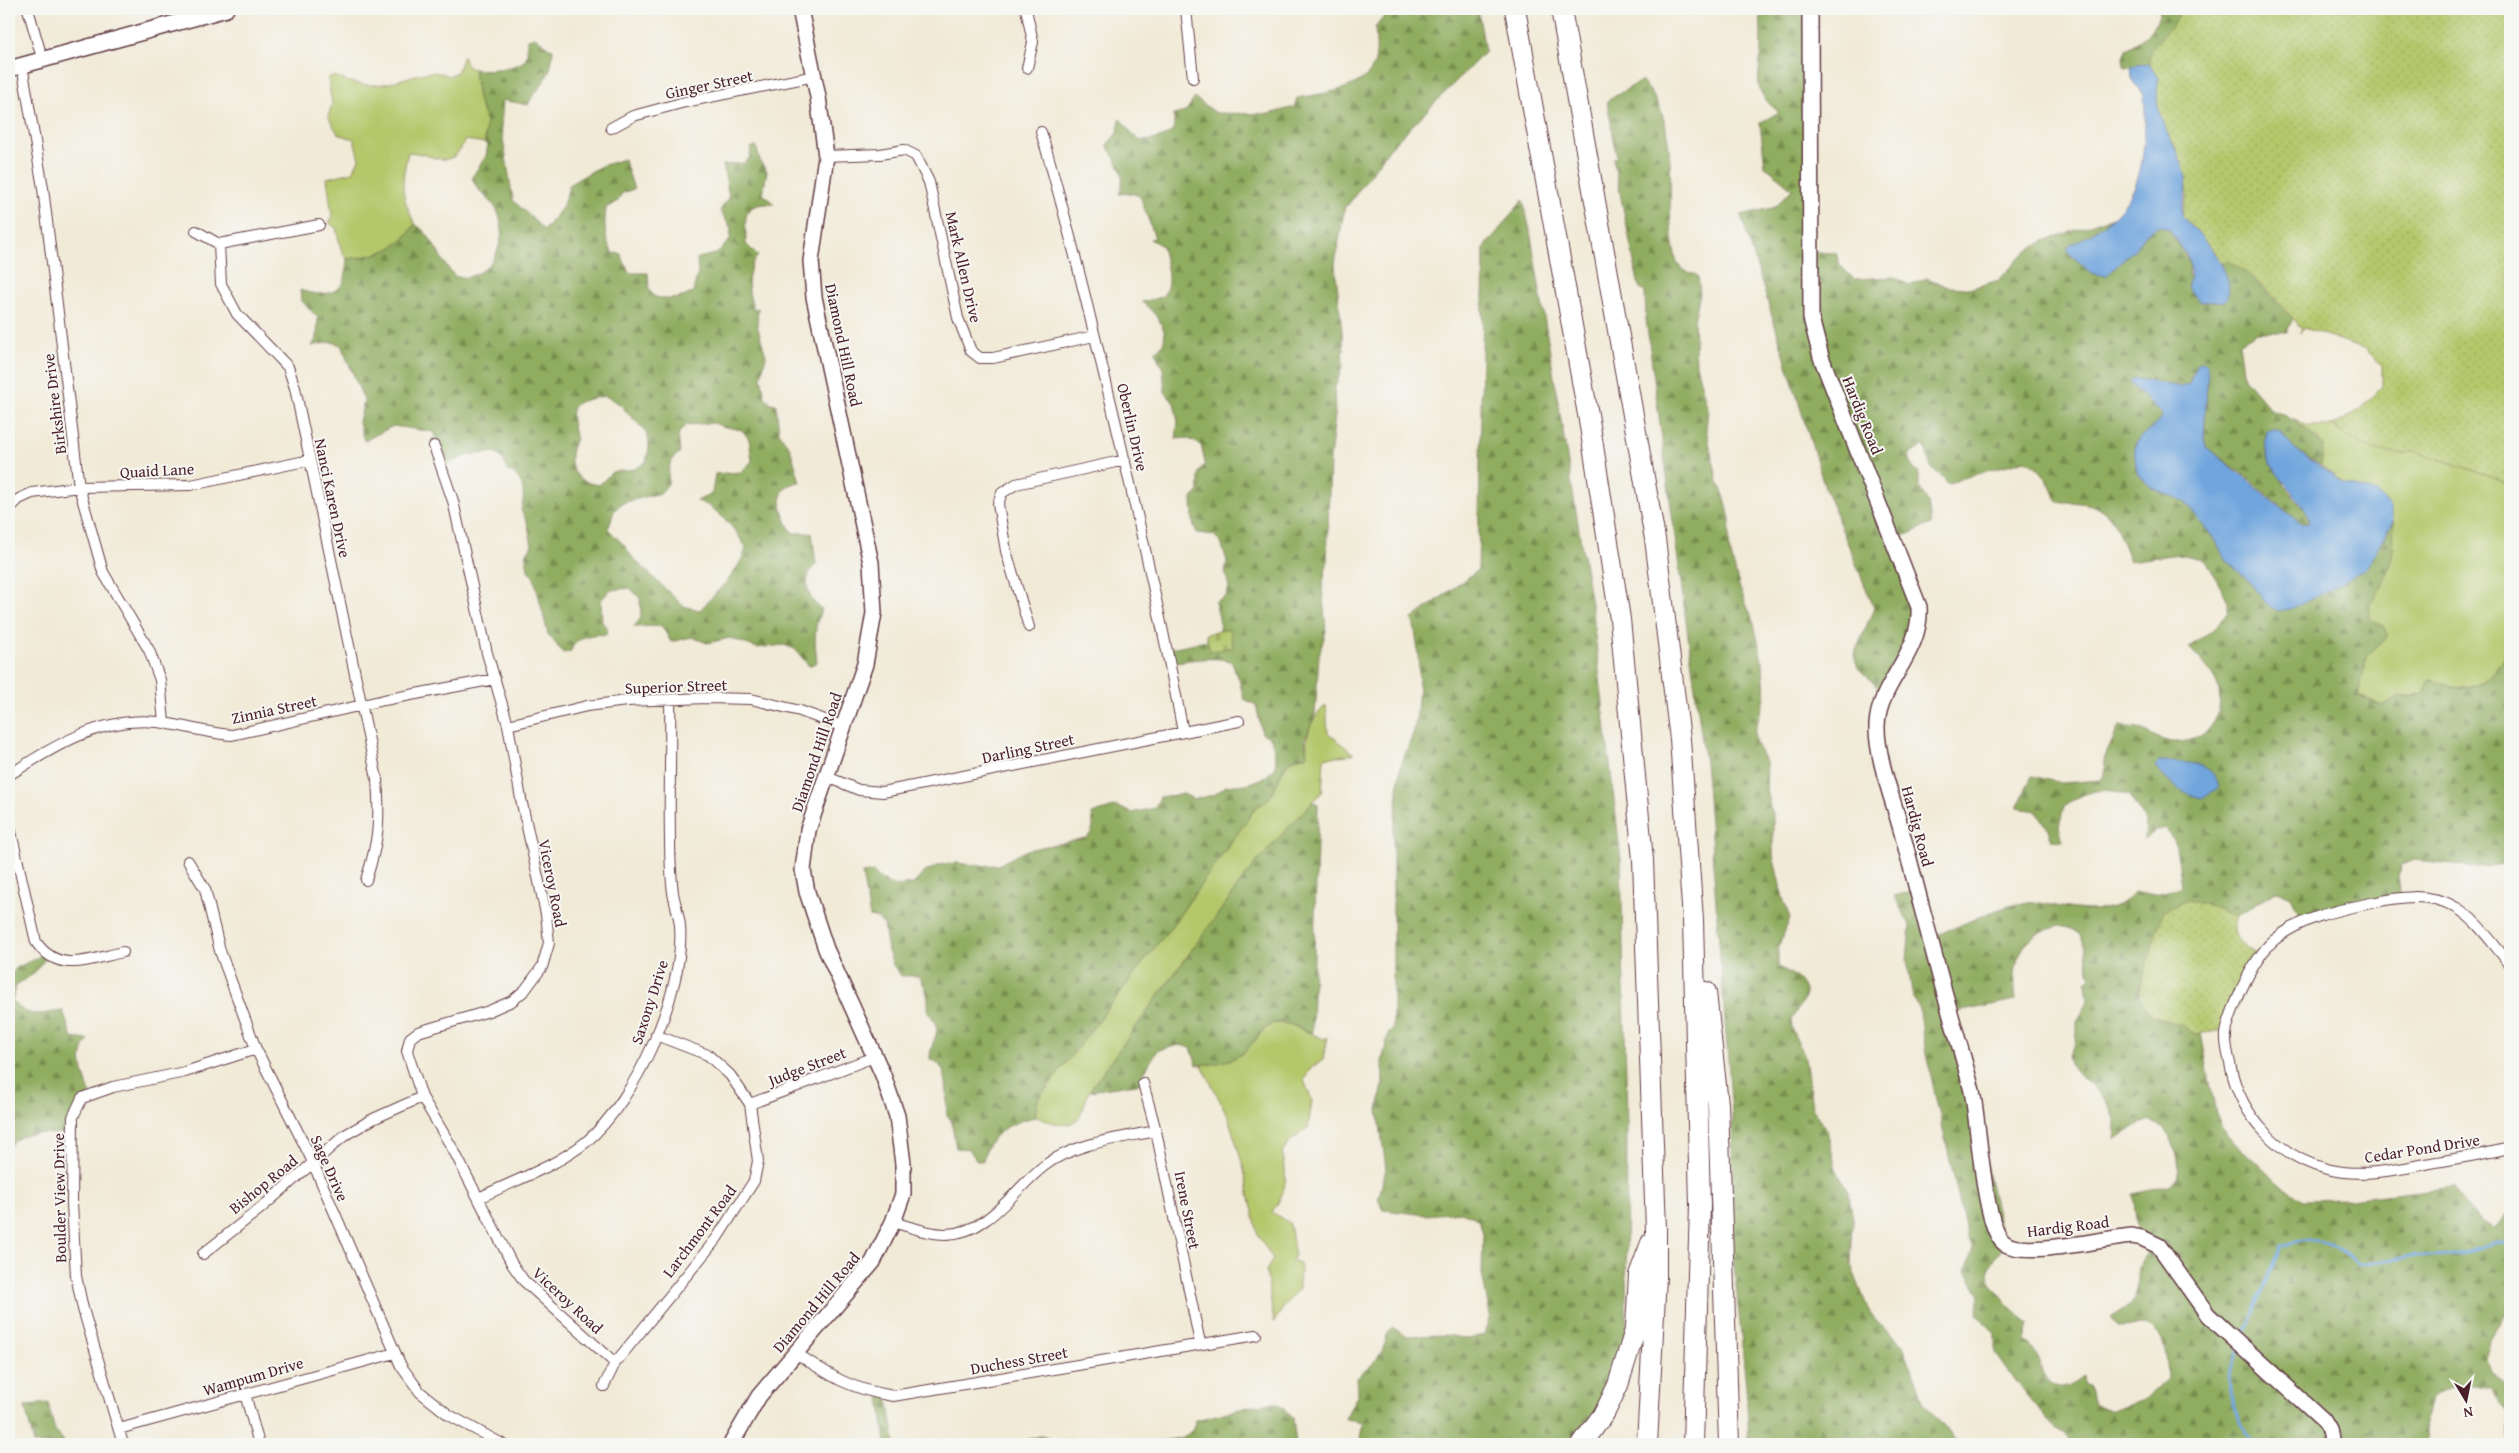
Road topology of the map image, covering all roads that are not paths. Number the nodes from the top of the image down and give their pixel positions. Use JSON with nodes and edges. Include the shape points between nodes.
{"nodes":[{"id":1,"x":28,"y":9,"type":"edge"},
{"id":2,"x":226,"y":9,"type":"edge"},
{"id":3,"x":800,"y":9,"type":"edge"},
{"id":4,"x":1026,"y":9,"type":"edge"},
{"id":5,"x":1186,"y":9,"type":"edge"},
{"id":6,"x":1515,"y":9,"type":"edge"},
{"id":7,"x":1561,"y":9,"type":"edge"},
{"id":8,"x":1810,"y":9,"type":"edge"},
{"id":9,"x":42,"y":58,"type":"junction"},
{"id":10,"x":15,"y":67,"type":"edge"},
{"id":11,"x":1027,"y":68,"type":"dead end"},
{"id":12,"x":815,"y":76,"type":"junction"},
{"id":13,"x":1193,"y":78,"type":"dead end"},
{"id":14,"x":611,"y":128,"type":"dead end"},
{"id":15,"x":1041,"y":132,"type":"dead end"},
{"id":16,"x":826,"y":156,"type":"junction"},
{"id":17,"x":319,"y":225,"type":"dead end"},
{"id":18,"x":196,"y":231,"type":"dead end"},
{"id":19,"x":219,"y":244,"type":"junction"},
{"id":20,"x":1094,"y":336,"type":"junction"},
{"id":21,"x":434,"y":446,"type":"dead end"},
{"id":22,"x":310,"y":460,"type":"junction"},
{"id":23,"x":1125,"y":460,"type":"junction"},
{"id":24,"x":79,"y":487,"type":"junction"},
{"id":25,"x":9,"y":510,"type":"edge"},
{"id":26,"x":1029,"y":627,"type":"dead end"},
{"id":27,"x":495,"y":679,"type":"junction"},
{"id":28,"x":670,"y":700,"type":"junction"},
{"id":29,"x":360,"y":706,"type":"junction"},
{"id":30,"x":1239,"y":721,"type":"dead end"},
{"id":31,"x":164,"y":723,"type":"junction"},
{"id":32,"x":508,"y":725,"type":"junction"},
{"id":33,"x":844,"y":727,"type":"junction"},
{"id":34,"x":1183,"y":732,"type":"junction"},
{"id":35,"x":9,"y":775,"type":"edge"},
{"id":36,"x":826,"y":776,"type":"junction"},
{"id":37,"x":9,"y":823,"type":"edge"},
{"id":38,"x":1690,"y":860,"type":"junction"},
{"id":39,"x":188,"y":861,"type":"dead end"},
{"id":40,"x":366,"y":880,"type":"dead end"},
{"id":41,"x":123,"y":952,"type":"dead end"},
{"id":42,"x":2510,"y":964,"type":"edge"},
{"id":43,"x":656,"y":1036,"type":"junction"},
{"id":44,"x":256,"y":1049,"type":"junction"},
{"id":45,"x":874,"y":1057,"type":"junction"},
{"id":46,"x":1143,"y":1083,"type":"dead end"},
{"id":47,"x":422,"y":1097,"type":"junction"},
{"id":48,"x":750,"y":1104,"type":"junction"},
{"id":49,"x":1156,"y":1131,"type":"junction"},
{"id":50,"x":2510,"y":1148,"type":"edge"},
{"id":51,"x":312,"y":1163,"type":"junction"},
{"id":52,"x":479,"y":1198,"type":"junction"},
{"id":53,"x":894,"y":1222,"type":"junction"},
{"id":54,"x":1656,"y":1230,"type":"junction"},
{"id":55,"x":203,"y":1254,"type":"dead end"},
{"id":56,"x":1256,"y":1334,"type":"dead end"},
{"id":57,"x":1200,"y":1343,"type":"junction"},
{"id":58,"x":395,"y":1353,"type":"junction"},
{"id":59,"x":796,"y":1353,"type":"junction"},
{"id":60,"x":615,"y":1363,"type":"junction"},
{"id":61,"x":604,"y":1386,"type":"dead end"},
{"id":62,"x":245,"y":1394,"type":"junction"},
{"id":63,"x":119,"y":1430,"type":"junction"},
{"id":64,"x":124,"y":1444,"type":"edge"},
{"id":65,"x":259,"y":1444,"type":"edge"},
{"id":66,"x":502,"y":1444,"type":"edge"},
{"id":67,"x":731,"y":1444,"type":"edge"},
{"id":68,"x":1582,"y":1444,"type":"edge"},
{"id":69,"x":1647,"y":1444,"type":"edge"},
{"id":70,"x":1693,"y":1444,"type":"edge"},
{"id":71,"x":1729,"y":1444,"type":"edge"},
{"id":72,"x":2332,"y":1444,"type":"edge"}],
"edges":[{"from":1,"to":9,"type":"street"},
{"from":2,"to":9,"type":"street"},
{"from":3,"to":12,"type":"street","name":"Diamond Hill Road"},
{"from":4,"to":11,"type":"street","via":[[1033,42]]},
{"from":5,"to":13,"type":"street"},
{"from":6,"to":54,"type":"highway","via":[[1593,444],[1620,619],[1643,860]]},
{"from":7,"to":38,"type":"highway","via":[[1657,547],[1675,689]]},
{"from":8,"to":72,"type":"street","name":"Hardig Road","via":[[1811,318],[1821,357],[1919,607],[1919,626],[1914,644],[1880,708],[1877,735],[1973,1094],[1991,1219],[1999,1238],[2017,1249],[2126,1237],[2151,1241],[2159,1246],[2172,1260],[2197,1303],[2323,1420]]},
{"from":9,"to":10,"type":"street"},
{"from":10,"to":24,"type":"street","name":"Birkshire Drive","via":[[43,188]]},
{"from":12,"to":14,"type":"street","name":"Ginger Street","via":[[685,102],[633,116]]},
{"from":12,"to":16,"type":"street","name":"Diamond Hill Road"},
{"from":15,"to":20,"type":"street","name":"Oberlin Drive","via":[[1062,197]]},
{"from":16,"to":20,"type":"street","name":"Mark Allen Drive","via":[[904,150],[916,156],[929,182],[958,318],[971,352],[980,358],[993,358]]},
{"from":16,"to":33,"type":"street","name":"Diamond Hill Road","via":[[811,261],[814,297],[871,563],[874,612],[865,664]]},
{"from":17,"to":19,"type":"street"},
{"from":18,"to":19,"type":"street"},
{"from":19,"to":22,"type":"street","name":"Nanci Karen Drive","via":[[221,284],[237,314],[288,367]]},
{"from":20,"to":23,"type":"street","name":"Oberlin Drive"},
{"from":21,"to":27,"type":"street","name":"Viceroy Road","via":[[453,501]]},
{"from":22,"to":24,"type":"street","name":"Quaid Lane","via":[[190,485]]},
{"from":22,"to":29,"type":"street","name":"Nanci Karen Drive"},
{"from":23,"to":26,"type":"street","via":[[1016,484],[1002,493],[998,504],[1006,551]]},
{"from":23,"to":34,"type":"street","name":"Oberlin Drive"},
{"from":24,"to":25,"type":"street","name":"Quaid Lane","via":[[32,493],[19,499]]},
{"from":24,"to":31,"type":"street","name":"Birkshire Drive","via":[[103,572],[149,650],[160,680]]},
{"from":27,"to":29,"type":"street","name":"Zinnia Street"},
{"from":27,"to":32,"type":"street","name":"Viceroy Road"},
{"from":28,"to":32,"type":"street","name":"Superior Street","via":[[587,706]]},
{"from":28,"to":33,"type":"street","name":"Superior Street","via":[[751,699],[800,711]]},
{"from":28,"to":43,"type":"street","name":"Saxony Drive","via":[[670,841],[680,953]]},
{"from":29,"to":31,"type":"street","name":"Zinnia Street","via":[[232,735]]},
{"from":29,"to":40,"type":"street","name":"Nanci Karen Drive","via":[[377,778],[380,818],[376,849]]},
{"from":30,"to":34,"type":"street","name":"Darling Street"},
{"from":31,"to":35,"type":"street","name":"Zinnia Street","via":[[133,723],[80,734],[47,750]]},
{"from":32,"to":47,"type":"street","name":"Viceroy Road","via":[[549,943],[542,967],[512,1001],[418,1032],[410,1038],[407,1051]]},
{"from":33,"to":36,"type":"street","name":"Diamond Hill Road"},
{"from":34,"to":36,"type":"street","name":"Darling Street","via":[[883,792],[859,790]]},
{"from":36,"to":45,"type":"street","name":"Diamond Hill Road","via":[[808,830],[804,870],[806,885],[826,949]]},
{"from":37,"to":41,"type":"street","via":[[36,942],[45,954],[58,962],[78,962]]},
{"from":38,"to":70,"type":"highway","via":[[1700,1205]]},
{"from":38,"to":71,"type":"highway","via":[[1717,1092]]},
{"from":39,"to":44,"type":"street","name":"Sage Drive","via":[[205,889],[220,951]]},
{"from":42,"to":50,"type":"street","name":"Cedar Pond Drive","via":[[2461,910],[2442,901],[2412,896],[2355,906],[2318,916],[2274,940],[2263,951],[2241,991],[2226,1035],[2233,1079],[2242,1101],[2275,1142],[2304,1161],[2329,1169],[2373,1172]]},
{"from":43,"to":48,"type":"street","name":"Larchmont Road","via":[[708,1055],[730,1075]]},
{"from":43,"to":52,"type":"street","name":"Saxony Drive","via":[[638,1076],[616,1109],[586,1142],[548,1166]]},
{"from":44,"to":51,"type":"street","name":"Sage Drive"},
{"from":44,"to":63,"type":"street","name":"Boulder View Drive","via":[[185,1072],[113,1087],[80,1099],[74,1117],[73,1136],[76,1276]]},
{"from":45,"to":48,"type":"street","name":"Judge Street"},
{"from":45,"to":53,"type":"street","name":"Diamond Hill Road","via":[[897,1116],[904,1164],[902,1194]]},
{"from":46,"to":49,"type":"street","name":"Irene Street"},
{"from":47,"to":51,"type":"street","name":"Bishop Road","via":[[345,1135]]},
{"from":47,"to":52,"type":"street","name":"Viceroy Road"},
{"from":48,"to":60,"type":"street","name":"Larchmont Road","via":[[758,1161],[754,1181],[717,1238]]},
{"from":49,"to":53,"type":"street","via":[[1100,1142],[1044,1165],[985,1220],[964,1231],[946,1234]]},
{"from":49,"to":57,"type":"street","name":"Irene Street"},
{"from":51,"to":55,"type":"street","name":"Bishop Road"},
{"from":51,"to":58,"type":"street","name":"Sage Drive"},
{"from":52,"to":60,"type":"street","name":"Viceroy Road","via":[[524,1282]]},
{"from":53,"to":59,"type":"street","name":"Diamond Hill Road","via":[[873,1262]]},
{"from":54,"to":68,"type":"highway","via":[[1639,1275],[1636,1327],[1618,1385],[1605,1412]]},
{"from":54,"to":69,"type":"highway"},
{"from":56,"to":57,"type":"street","name":"Duchess Street"},
{"from":57,"to":59,"type":"street","name":"Duchess Street","via":[[893,1396],[864,1392],[835,1380]]},
{"from":58,"to":62,"type":"street","name":"Wampum Drive"},
{"from":58,"to":66,"type":"street","name":"Sage Drive","via":[[420,1392],[449,1415]]},
{"from":59,"to":67,"type":"street","name":"Diamond Hill Road","via":[[759,1396]]},
{"from":60,"to":61,"type":"street","name":"Larchmont Road"},
{"from":62,"to":63,"type":"street","name":"Wampum Drive"},
{"from":62,"to":65,"type":"street"},
{"from":63,"to":64,"type":"street","name":"Boulder View Drive"}]}
